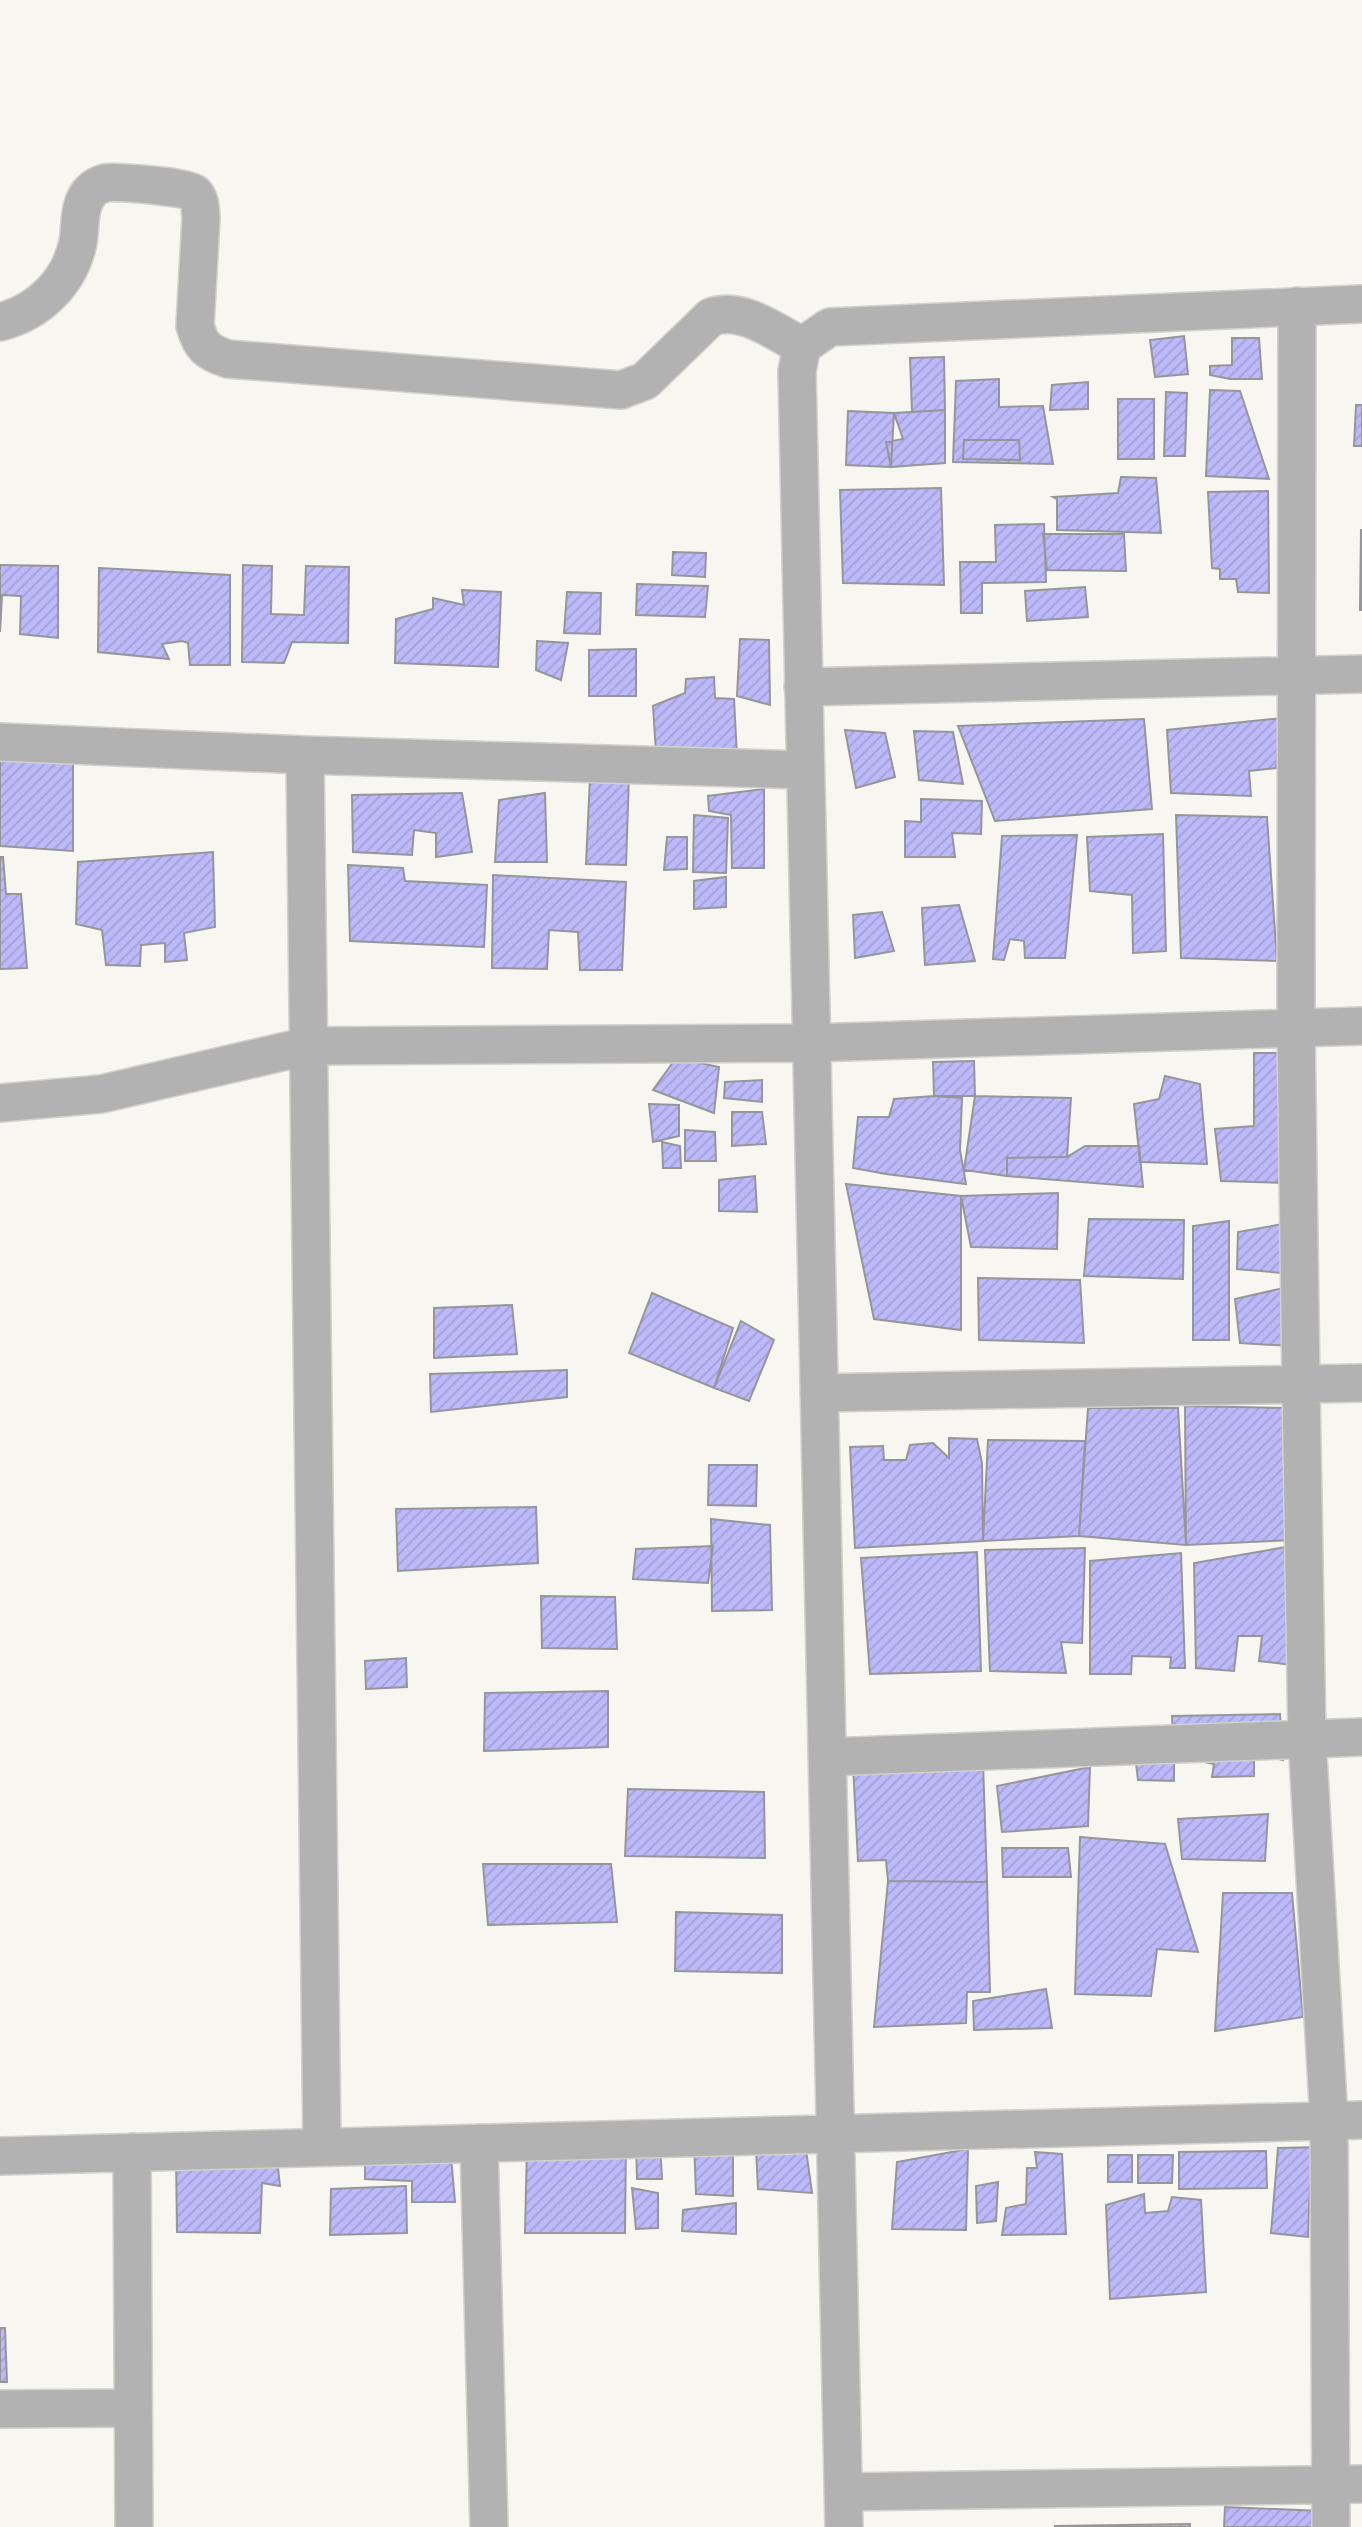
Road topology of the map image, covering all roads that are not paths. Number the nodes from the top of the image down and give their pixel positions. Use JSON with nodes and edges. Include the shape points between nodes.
{"nodes":[{"id":1,"x":1362,"y":304,"type":"edge"},
{"id":2,"x":1297,"y":306,"type":"junction"},
{"id":3,"x":0,"y":322,"type":"edge"},
{"id":4,"x":802,"y":346,"type":"junction"},
{"id":5,"x":1362,"y":674,"type":"edge"},
{"id":6,"x":1296,"y":676,"type":"junction"},
{"id":7,"x":803,"y":687,"type":"junction"},
{"id":8,"x":0,"y":742,"type":"edge"},
{"id":9,"x":305,"y":755,"type":"junction"},
{"id":10,"x":805,"y":770,"type":"junction"},
{"id":11,"x":1362,"y":1026,"type":"edge"},
{"id":12,"x":1296,"y":1027,"type":"junction"},
{"id":13,"x":811,"y":1043,"type":"junction"},
{"id":14,"x":308,"y":1046,"type":"junction"},
{"id":15,"x":0,"y":1103,"type":"edge"},
{"id":16,"x":1362,"y":1383,"type":"edge"},
{"id":17,"x":1301,"y":1386,"type":"junction"},
{"id":18,"x":819,"y":1393,"type":"junction"},
{"id":19,"x":1362,"y":1737,"type":"edge"},
{"id":20,"x":1307,"y":1738,"type":"junction"},
{"id":21,"x":827,"y":1757,"type":"junction"},
{"id":22,"x":1346,"y":2121,"type":"edge"},
{"id":23,"x":835,"y":2133,"type":"junction"},
{"id":24,"x":479,"y":2143,"type":"junction"},
{"id":25,"x":322,"y":2147,"type":"junction"},
{"id":26,"x":132,"y":2152,"type":"junction"},
{"id":27,"x":0,"y":2156,"type":"edge"},
{"id":28,"x":132,"y":2408,"type":"junction"},
{"id":29,"x":0,"y":2409,"type":"edge"},
{"id":30,"x":1346,"y":2484,"type":"edge"},
{"id":31,"x":843,"y":2509,"type":"edge"},
{"id":32,"x":134,"y":2527,"type":"edge"},
{"id":33,"x":489,"y":2527,"type":"edge"},
{"id":34,"x":1331,"y":2527,"type":"edge"}],
"edges":[{"from":1,"to":2,"type":"street"},
{"from":2,"to":4,"type":"street","via":[[830,327]]},
{"from":2,"to":6,"type":"street"},
{"from":3,"to":4,"type":"street","via":[[41,303],[65,279],[77,244],[82,207],[90,191],[104,183],[181,187],[193,192],[200,202],[201,218],[195,326],[199,340],[211,353],[228,359],[621,390],[645,380],[711,317],[724,312]]},
{"from":4,"to":7,"type":"street","via":[[797,371]]},
{"from":5,"to":6,"type":"street"},
{"from":6,"to":7,"type":"street"},
{"from":6,"to":12,"type":"street"},
{"from":7,"to":10,"type":"street"},
{"from":8,"to":9,"type":"street"},
{"from":9,"to":10,"type":"street"},
{"from":9,"to":14,"type":"street"},
{"from":10,"to":13,"type":"street"},
{"from":11,"to":12,"type":"street"},
{"from":12,"to":13,"type":"street"},
{"from":12,"to":17,"type":"street"},
{"from":13,"to":14,"type":"street"},
{"from":13,"to":18,"type":"street"},
{"from":14,"to":15,"type":"street","via":[[101,1094]]},
{"from":14,"to":25,"type":"street"},
{"from":16,"to":17,"type":"street"},
{"from":17,"to":18,"type":"street"},
{"from":17,"to":20,"type":"street"},
{"from":18,"to":21,"type":"street"},
{"from":19,"to":20,"type":"street"},
{"from":20,"to":21,"type":"street"},
{"from":20,"to":22,"type":"street"},
{"from":21,"to":23,"type":"street"},
{"from":22,"to":23,"type":"street"},
{"from":22,"to":30,"type":"street"},
{"from":23,"to":24,"type":"street"},
{"from":23,"to":31,"type":"street"},
{"from":24,"to":25,"type":"street"},
{"from":24,"to":33,"type":"street"},
{"from":25,"to":26,"type":"street"},
{"from":26,"to":27,"type":"street"},
{"from":26,"to":28,"type":"street"},
{"from":28,"to":29,"type":"street"},
{"from":28,"to":32,"type":"street"},
{"from":30,"to":31,"type":"street"},
{"from":30,"to":34,"type":"street"}]}
